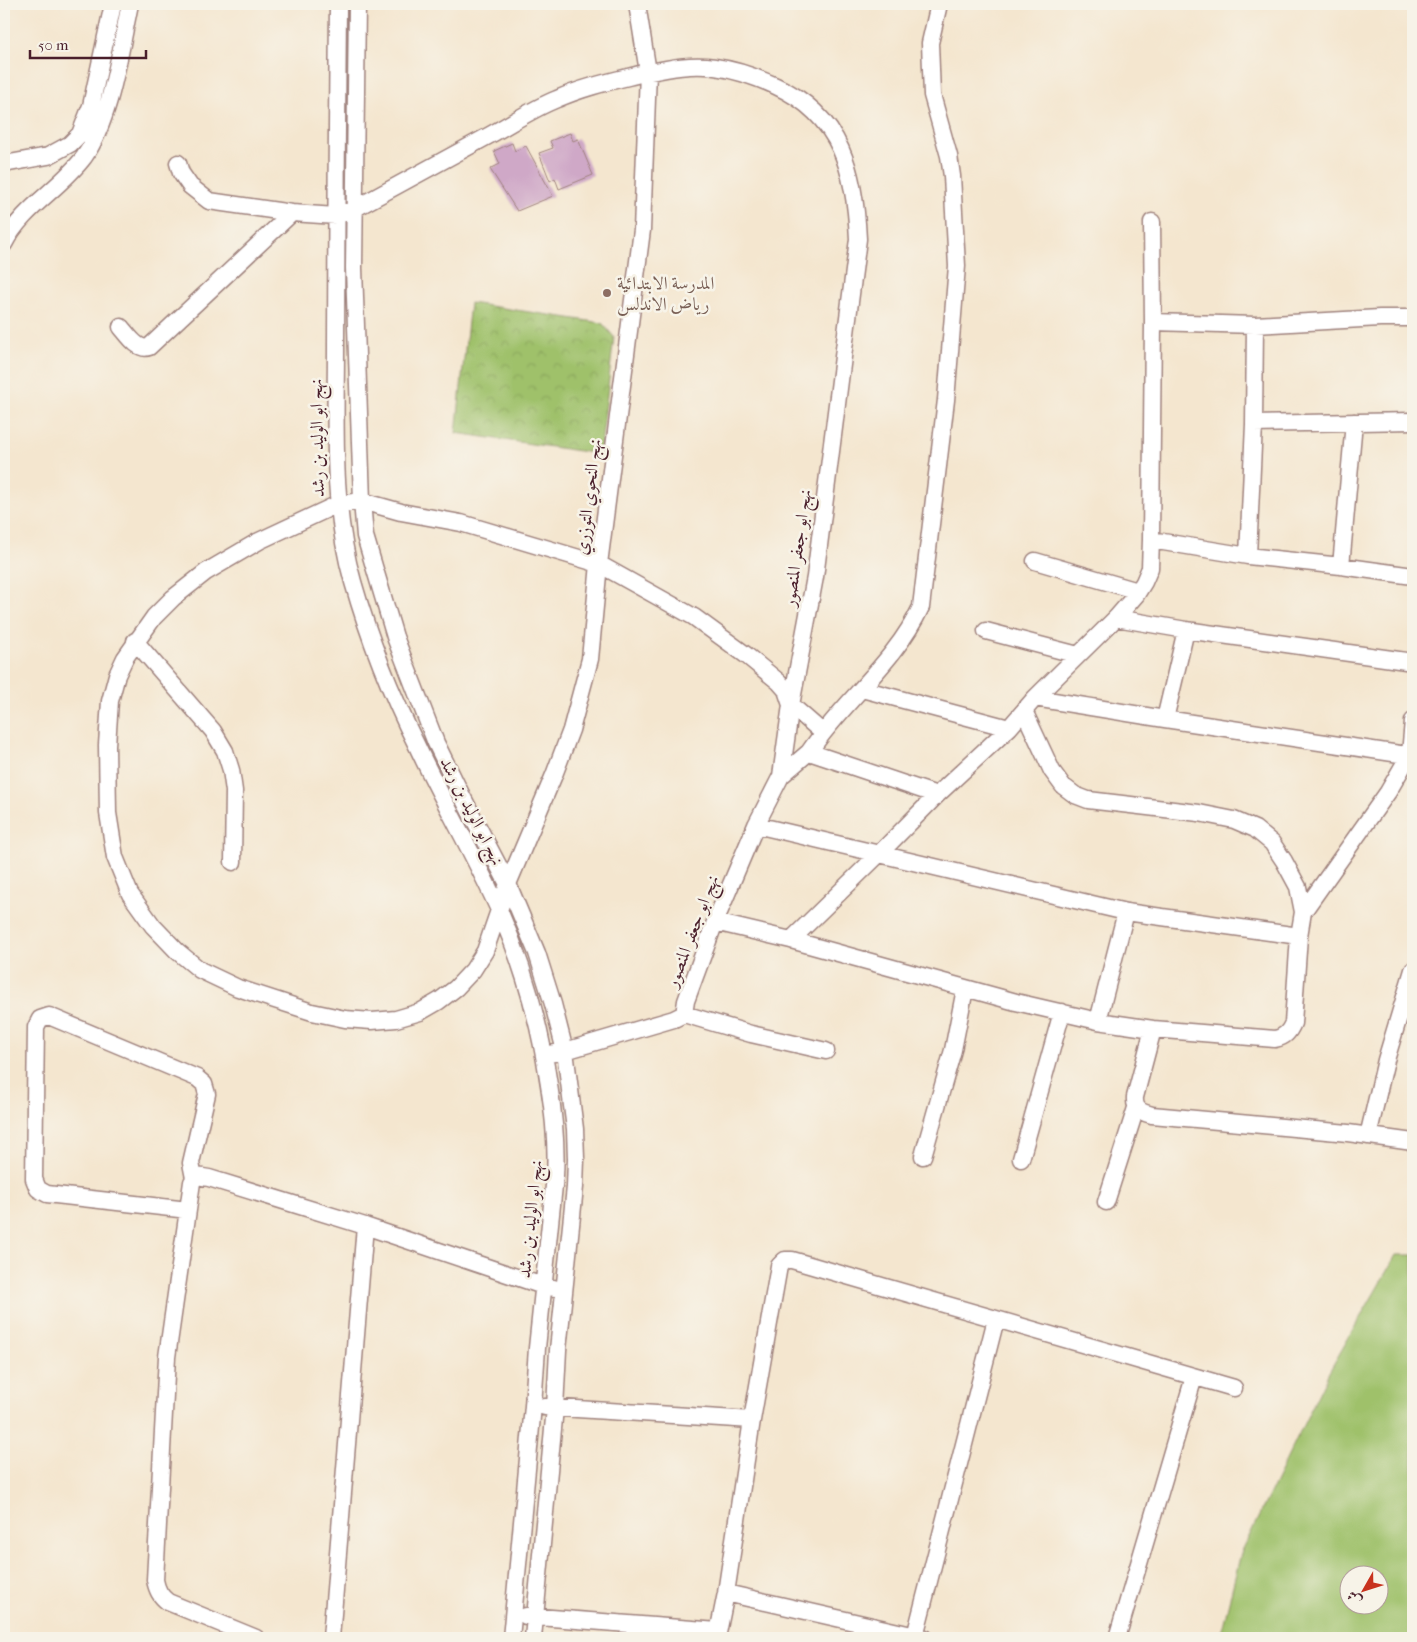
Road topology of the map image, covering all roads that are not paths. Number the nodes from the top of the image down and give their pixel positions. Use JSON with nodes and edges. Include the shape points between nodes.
{"nodes":[{"id":1,"x":113,"y":4,"type":"edge"},
{"id":2,"x":130,"y":4,"type":"edge"},
{"id":3,"x":338,"y":4,"type":"edge"},
{"id":4,"x":357,"y":4,"type":"edge"},
{"id":5,"x":637,"y":4,"type":"edge"},
{"id":6,"x":646,"y":4,"type":"edge"},
{"id":7,"x":939,"y":4,"type":"edge"},
{"id":8,"x":640,"y":21,"type":"junction"},
{"id":9,"x":648,"y":72,"type":"junction"},
{"id":10,"x":178,"y":162,"type":"dead end"},
{"id":11,"x":4,"y":164,"type":"edge"},
{"id":12,"x":354,"y":209,"type":"junction"},
{"id":13,"x":292,"y":213,"type":"junction"},
{"id":14,"x":336,"y":216,"type":"junction"},
{"id":15,"x":1152,"y":222,"type":"dead end"},
{"id":16,"x":4,"y":244,"type":"edge"},
{"id":17,"x":1413,"y":318,"type":"edge"},
{"id":18,"x":1153,"y":322,"type":"junction"},
{"id":19,"x":1255,"y":325,"type":"junction"},
{"id":20,"x":121,"y":328,"type":"dead end"},
{"id":21,"x":1413,"y":421,"type":"edge"},
{"id":22,"x":1354,"y":422,"type":"junction"},
{"id":23,"x":1254,"y":424,"type":"junction"},
{"id":24,"x":362,"y":501,"type":"junction"},
{"id":25,"x":338,"y":504,"type":"junction"},
{"id":26,"x":1151,"y":540,"type":"junction"},
{"id":27,"x":1248,"y":556,"type":"junction"},
{"id":28,"x":1035,"y":561,"type":"dead end"},
{"id":29,"x":599,"y":564,"type":"junction"},
{"id":30,"x":1341,"y":566,"type":"junction"},
{"id":31,"x":1413,"y":576,"type":"edge"},
{"id":32,"x":1138,"y":591,"type":"junction"},
{"id":33,"x":1116,"y":618,"type":"junction"},
{"id":34,"x":986,"y":630,"type":"dead end"},
{"id":35,"x":1186,"y":630,"type":"junction"},
{"id":36,"x":135,"y":642,"type":"junction"},
{"id":37,"x":1078,"y":655,"type":"junction"},
{"id":38,"x":1413,"y":662,"type":"edge"},
{"id":39,"x":862,"y":689,"type":"junction"},
{"id":40,"x":1035,"y":698,"type":"junction"},
{"id":41,"x":791,"y":705,"type":"junction"},
{"id":42,"x":1024,"y":711,"type":"junction"},
{"id":43,"x":1165,"y":719,"type":"junction"},
{"id":44,"x":1413,"y":721,"type":"edge"},
{"id":45,"x":1009,"y":728,"type":"junction"},
{"id":46,"x":822,"y":732,"type":"junction"},
{"id":47,"x":808,"y":752,"type":"junction"},
{"id":48,"x":1411,"y":755,"type":"edge"},
{"id":49,"x":781,"y":776,"type":"junction"},
{"id":50,"x":937,"y":795,"type":"junction"},
{"id":51,"x":756,"y":825,"type":"junction"},
{"id":52,"x":879,"y":854,"type":"junction"},
{"id":53,"x":233,"y":862,"type":"dead end"},
{"id":54,"x":508,"y":884,"type":"junction"},
{"id":55,"x":499,"y":911,"type":"junction"},
{"id":56,"x":1126,"y":912,"type":"junction"},
{"id":57,"x":1303,"y":912,"type":"junction"},
{"id":58,"x":715,"y":922,"type":"junction"},
{"id":59,"x":1300,"y":936,"type":"junction"},
{"id":60,"x":791,"y":940,"type":"junction"},
{"id":61,"x":1413,"y":970,"type":"edge"},
{"id":62,"x":966,"y":989,"type":"junction"},
{"id":63,"x":1062,"y":1012,"type":"junction"},
{"id":64,"x":684,"y":1014,"type":"junction"},
{"id":65,"x":1098,"y":1021,"type":"junction"},
{"id":66,"x":1153,"y":1029,"type":"junction"},
{"id":67,"x":565,"y":1051,"type":"junction"},
{"id":68,"x":826,"y":1051,"type":"dead end"},
{"id":69,"x":544,"y":1055,"type":"junction"},
{"id":70,"x":1136,"y":1108,"type":"junction"},
{"id":71,"x":1368,"y":1136,"type":"junction"},
{"id":72,"x":1413,"y":1142,"type":"edge"},
{"id":73,"x":923,"y":1156,"type":"dead end"},
{"id":74,"x":1021,"y":1159,"type":"dead end"},
{"id":75,"x":194,"y":1178,"type":"junction"},
{"id":76,"x":1106,"y":1202,"type":"dead end"},
{"id":77,"x":188,"y":1210,"type":"junction"},
{"id":78,"x":365,"y":1226,"type":"junction"},
{"id":79,"x":543,"y":1286,"type":"junction"},
{"id":80,"x":564,"y":1289,"type":"junction"},
{"id":81,"x":996,"y":1319,"type":"junction"},
{"id":82,"x":1194,"y":1377,"type":"junction"},
{"id":83,"x":1234,"y":1388,"type":"dead end"},
{"id":84,"x":533,"y":1406,"type":"junction"},
{"id":85,"x":554,"y":1408,"type":"junction"},
{"id":86,"x":752,"y":1420,"type":"junction"},
{"id":87,"x":726,"y":1594,"type":"junction"},
{"id":88,"x":513,"y":1615,"type":"junction"},
{"id":89,"x":535,"y":1617,"type":"junction"},
{"id":90,"x":717,"y":1635,"type":"edge"},
{"id":91,"x":920,"y":1637,"type":"edge"},
{"id":92,"x":256,"y":1638,"type":"edge"},
{"id":93,"x":331,"y":1638,"type":"edge"},
{"id":94,"x":511,"y":1638,"type":"edge"},
{"id":95,"x":533,"y":1638,"type":"edge"},
{"id":96,"x":1118,"y":1638,"type":"edge"}],
"edges":[{"from":1,"to":11,"type":"street","via":[[91,106],[80,134],[70,144],[48,156]]},
{"from":2,"to":16,"type":"street","via":[[106,110],[93,142],[84,156],[14,227]]},
{"from":3,"to":14,"type":"street","name":"نهج ابو الوليد بن رشد"},
{"from":4,"to":12,"type":"street","name":"نهج ابو الوليد بن رشد"},
{"from":5,"to":8,"type":"street","name":"نهج النحوي التوزري"},
{"from":6,"to":8,"type":"street"},
{"from":7,"to":39,"type":"street","via":[[930,43],[932,95],[952,176],[957,266],[946,400],[921,607],[910,630]]},
{"from":8,"to":9,"type":"street","name":"نهج النحوي التوزري"},
{"from":9,"to":12,"type":"street","name":"نهج ابو جعفر المنصور","via":[[595,84],[555,99]]},
{"from":9,"to":29,"type":"street","name":"نهج النحوي التوزري","via":[[642,230]]},
{"from":9,"to":41,"type":"street","name":"نهج ابو جعفر المنصور","via":[[674,66],[714,66],[752,75],[792,93],[814,111],[839,145],[853,186],[858,240],[848,326],[815,577]]},
{"from":10,"to":13,"type":"street","via":[[185,180],[209,201]]},
{"from":12,"to":14,"type":"street","name":"نهج ابو جعفر المنصور"},
{"from":12,"to":24,"type":"street","name":"نهج ابو الوليد بن رشد"},
{"from":13,"to":14,"type":"street"},
{"from":13,"to":20,"type":"street","via":[[149,347],[140,347]]},
{"from":14,"to":25,"type":"street","name":"نهج ابو الوليد بن رشد"},
{"from":15,"to":18,"type":"street"},
{"from":17,"to":19,"type":"street"},
{"from":18,"to":19,"type":"street"},
{"from":18,"to":26,"type":"street"},
{"from":19,"to":23,"type":"street"},
{"from":21,"to":22,"type":"street"},
{"from":22,"to":23,"type":"street"},
{"from":22,"to":30,"type":"street"},
{"from":23,"to":27,"type":"street"},
{"from":24,"to":25,"type":"street","name":"نهج النحوي التوزري"},
{"from":24,"to":29,"type":"street","via":[[461,523]]},
{"from":24,"to":54,"type":"street","name":"نهج ابو الوليد بن رشد","via":[[365,536],[410,678],[436,743]]},
{"from":25,"to":36,"type":"street","name":"نهج النحوي التوزري","via":[[206,572],[154,617]]},
{"from":25,"to":55,"type":"street","name":"نهج ابو الوليد بن رشد","via":[[353,583],[391,690]]},
{"from":26,"to":27,"type":"street"},
{"from":26,"to":32,"type":"street","via":[[1150,568]]},
{"from":27,"to":30,"type":"street"},
{"from":28,"to":32,"type":"street"},
{"from":29,"to":41,"type":"street","via":[[694,617],[746,655],[779,682],[786,690]]},
{"from":29,"to":54,"type":"street","name":"نهج النحوي التوزري","via":[[590,659],[582,693],[554,775]]},
{"from":30,"to":31,"type":"street"},
{"from":32,"to":33,"type":"street"},
{"from":33,"to":35,"type":"street"},
{"from":33,"to":37,"type":"street"},
{"from":34,"to":37,"type":"street"},
{"from":35,"to":38,"type":"street"},
{"from":35,"to":43,"type":"street"},
{"from":36,"to":53,"type":"street","via":[[213,731],[225,751],[234,791]]},
{"from":36,"to":55,"type":"street","name":"نهج النحوي التوزري","via":[[117,675],[110,701],[108,813],[115,857],[130,894],[153,926],[200,970],[238,988],[312,1012],[345,1020],[396,1019],[420,1012],[456,988],[485,951]]},
{"from":37,"to":40,"type":"street"},
{"from":39,"to":45,"type":"street"},
{"from":39,"to":46,"type":"street"},
{"from":40,"to":42,"type":"street"},
{"from":40,"to":43,"type":"street"},
{"from":41,"to":46,"type":"street"},
{"from":41,"to":49,"type":"street","name":"نهج ابو جعفر المنصور"},
{"from":42,"to":45,"type":"street"},
{"from":42,"to":57,"type":"street","via":[[1052,771],[1075,795],[1088,800],[1199,813],[1234,820],[1255,829],[1272,843],[1284,861],[1298,887]]},
{"from":43,"to":48,"type":"street"},
{"from":44,"to":48,"type":"street"},
{"from":45,"to":50,"type":"street"},
{"from":46,"to":47,"type":"street"},
{"from":47,"to":49,"type":"street"},
{"from":47,"to":50,"type":"street"},
{"from":48,"to":57,"type":"street"},
{"from":49,"to":51,"type":"street","name":"نهج ابو جعفر المنصور"},
{"from":50,"to":52,"type":"street"},
{"from":51,"to":52,"type":"street"},
{"from":51,"to":58,"type":"street","name":"نهج ابو جعفر المنصور"},
{"from":52,"to":56,"type":"street"},
{"from":52,"to":60,"type":"street"},
{"from":54,"to":55,"type":"street","name":"نهج النحوي التوزري"},
{"from":54,"to":67,"type":"street","name":"نهج ابو الوليد بن رشد","via":[[537,953]]},
{"from":55,"to":69,"type":"street","name":"نهج ابو الوليد بن رشد","via":[[521,966]]},
{"from":56,"to":59,"type":"street"},
{"from":56,"to":65,"type":"street"},
{"from":57,"to":59,"type":"street"},
{"from":58,"to":60,"type":"street"},
{"from":58,"to":64,"type":"street","name":"نهج ابو جعفر المنصور"},
{"from":59,"to":66,"type":"street","via":[[1293,1023],[1286,1035],[1275,1039]]},
{"from":60,"to":62,"type":"street"},
{"from":61,"to":71,"type":"street","via":[[1386,1060]]},
{"from":62,"to":63,"type":"street"},
{"from":62,"to":73,"type":"street","via":[[953,1050]]},
{"from":63,"to":65,"type":"street"},
{"from":63,"to":74,"type":"street"},
{"from":64,"to":67,"type":"street","name":"نهج ابو جعفر المنصور"},
{"from":64,"to":68,"type":"street"},
{"from":65,"to":66,"type":"street"},
{"from":66,"to":70,"type":"street","via":[[1135,1097]]},
{"from":67,"to":69,"type":"street","name":"نهج ابو جعفر المنصور"},
{"from":67,"to":80,"type":"street","name":"نهج ابو الوليد بن رشد","via":[[575,1129],[576,1187]]},
{"from":69,"to":79,"type":"street","name":"نهج ابو الوليد بن رشد","via":[[557,1151]]},
{"from":70,"to":71,"type":"street","via":[[1152,1115]]},
{"from":70,"to":76,"type":"street"},
{"from":71,"to":72,"type":"street"},
{"from":75,"to":77,"type":"street"},
{"from":75,"to":77,"type":"street","via":[[191,1163],[207,1094],[204,1084],[197,1078],[49,1016],[40,1019],[36,1027],[34,1179],[38,1189],[47,1194]]},
{"from":75,"to":78,"type":"street","via":[[210,1178]]},
{"from":77,"to":92,"type":"street","via":[[167,1357],[156,1589],[168,1602]]},
{"from":78,"to":79,"type":"street"},
{"from":78,"to":93,"type":"street"},
{"from":79,"to":80,"type":"street"},
{"from":79,"to":84,"type":"street","name":"نهج ابو الوليد بن رشد"},
{"from":80,"to":85,"type":"street","name":"نهج ابو الوليد بن رشد"},
{"from":81,"to":82,"type":"street"},
{"from":81,"to":86,"type":"street","via":[[785,1260],[779,1266]]},
{"from":81,"to":91,"type":"street"},
{"from":82,"to":83,"type":"street"},
{"from":82,"to":96,"type":"street"},
{"from":84,"to":85,"type":"street"},
{"from":84,"to":88,"type":"street","name":"نهج ابو الوليد بن رشد"},
{"from":85,"to":86,"type":"street"},
{"from":85,"to":89,"type":"street","name":"نهج ابو الوليد بن رشد"},
{"from":86,"to":87,"type":"street"},
{"from":87,"to":90,"type":"street"},
{"from":87,"to":91,"type":"street"},
{"from":88,"to":89,"type":"street"},
{"from":88,"to":94,"type":"street","name":"نهج ابو الوليد بن رشد"},
{"from":89,"to":90,"type":"street"},
{"from":89,"to":95,"type":"street","name":"نهج ابو الوليد بن رشد"}]}
